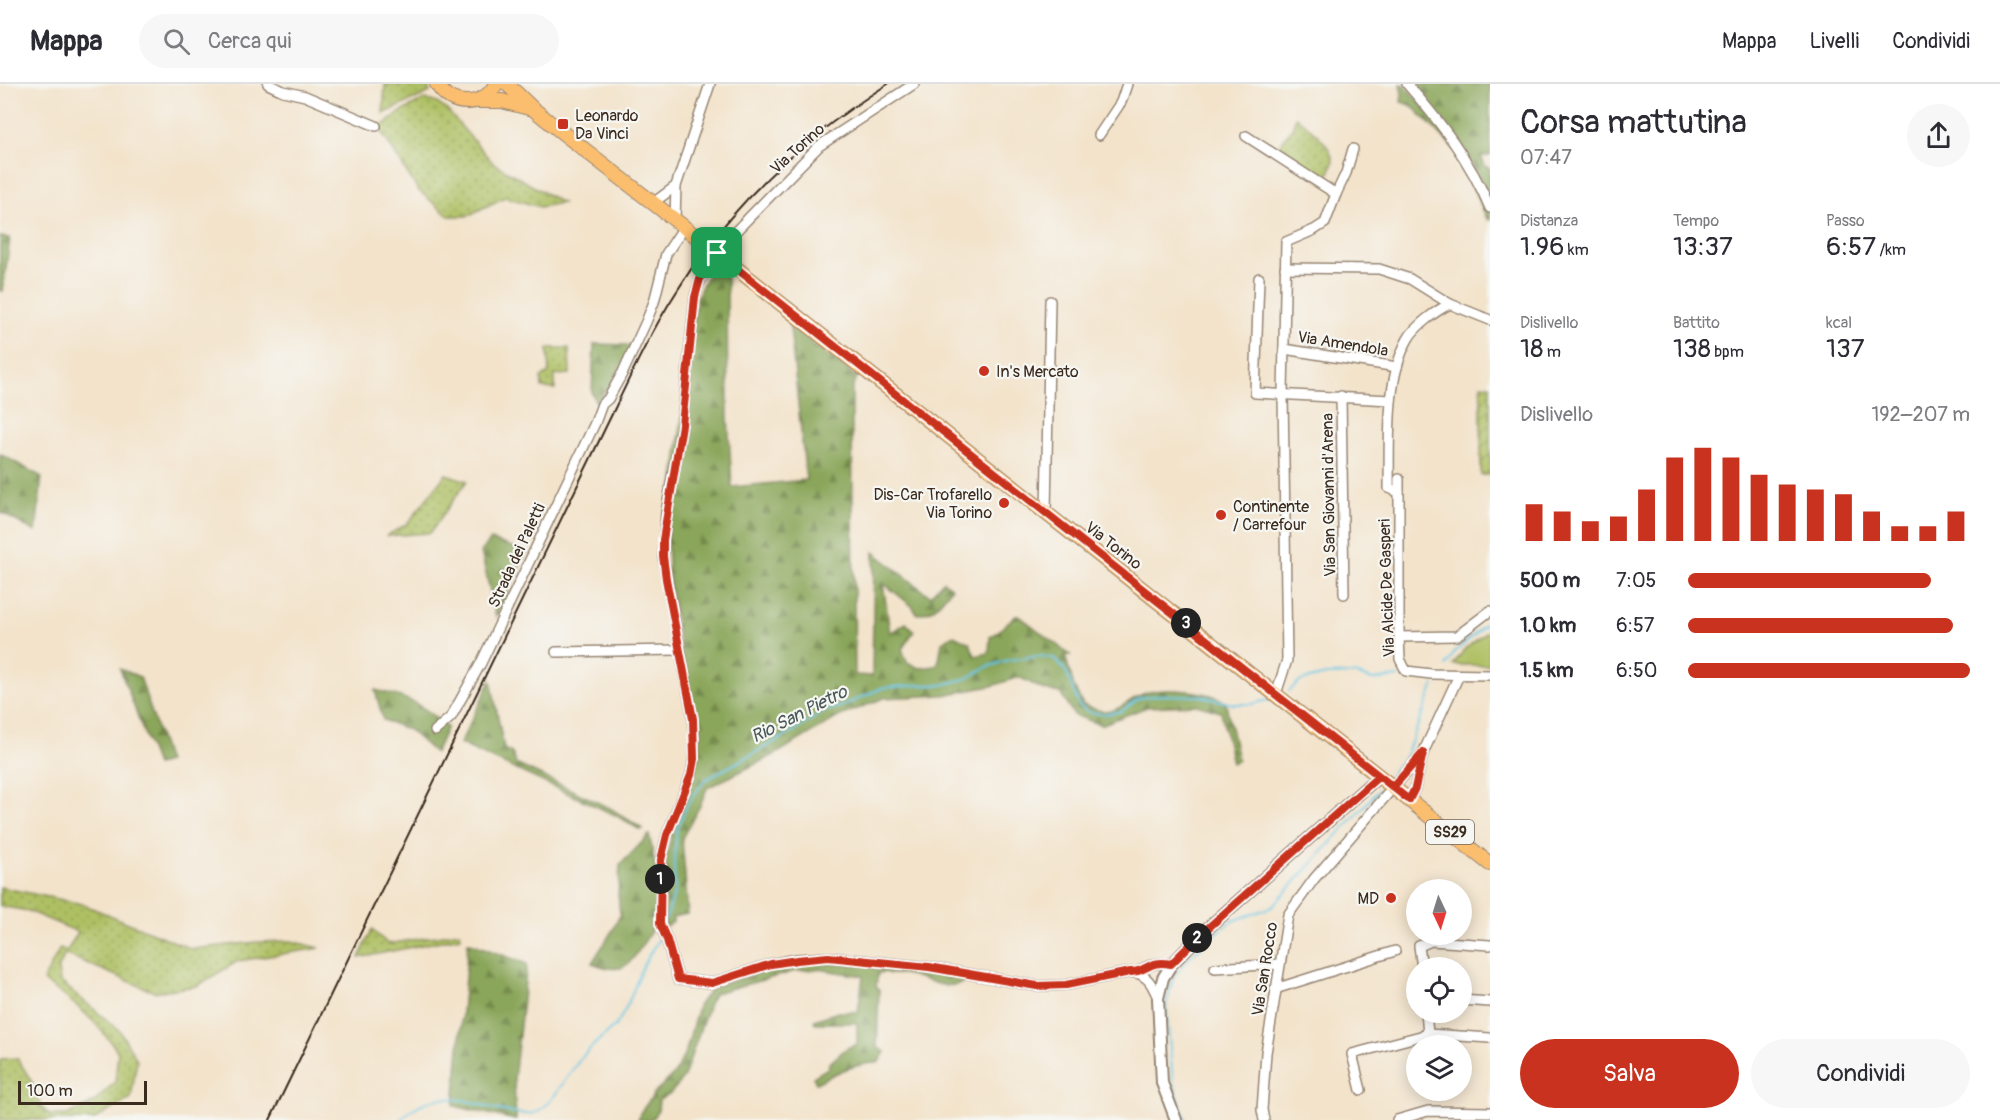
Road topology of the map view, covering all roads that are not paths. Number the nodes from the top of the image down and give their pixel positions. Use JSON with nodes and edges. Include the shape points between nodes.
{"nodes":[{"id":1,"x":268,"y":84,"type":"edge"},
{"id":2,"x":437,"y":84,"type":"edge"},
{"id":3,"x":495,"y":84,"type":"edge"},
{"id":4,"x":507,"y":84,"type":"edge"},
{"id":5,"x":710,"y":84,"type":"edge"},
{"id":6,"x":914,"y":84,"type":"edge"},
{"id":7,"x":1127,"y":84,"type":"edge"},
{"id":8,"x":1407,"y":84,"type":"edge"},
{"id":9,"x":476,"y":101,"type":"junction"},
{"id":10,"x":531,"y":108,"type":"junction"},
{"id":11,"x":376,"y":126,"type":"dead end"},
{"id":12,"x":1099,"y":135,"type":"dead end"},
{"id":13,"x":1246,"y":136,"type":"dead end"},
{"id":14,"x":1353,"y":149,"type":"dead end"},
{"id":15,"x":676,"y":186,"type":"junction"},
{"id":16,"x":1336,"y":194,"type":"junction"},
{"id":17,"x":653,"y":203,"type":"junction"},
{"id":18,"x":1490,"y":208,"type":"edge"},
{"id":19,"x":680,"y":223,"type":"junction"},
{"id":20,"x":717,"y":253,"type":"junction"},
{"id":21,"x":1285,"y":268,"type":"junction"},
{"id":22,"x":1260,"y":278,"type":"dead end"},
{"id":23,"x":1050,"y":301,"type":"dead end"},
{"id":24,"x":1450,"y":304,"type":"junction"},
{"id":25,"x":1490,"y":320,"type":"edge"},
{"id":26,"x":1284,"y":349,"type":"junction"},
{"id":27,"x":1397,"y":367,"type":"junction"},
{"id":28,"x":1282,"y":394,"type":"junction"},
{"id":29,"x":1341,"y":396,"type":"junction"},
{"id":30,"x":1391,"y":400,"type":"junction"},
{"id":31,"x":1399,"y":479,"type":"dead end"},
{"id":32,"x":1399,"y":492,"type":"junction"},
{"id":33,"x":1046,"y":513,"type":"junction"},
{"id":34,"x":1344,"y":594,"type":"dead end"},
{"id":35,"x":1490,"y":611,"type":"edge"},
{"id":36,"x":1399,"y":637,"type":"junction"},
{"id":37,"x":679,"y":650,"type":"junction"},
{"id":38,"x":556,"y":652,"type":"dead end"},
{"id":39,"x":1459,"y":675,"type":"junction"},
{"id":40,"x":1490,"y":675,"type":"edge"},
{"id":41,"x":1276,"y":694,"type":"junction"},
{"id":42,"x":435,"y":731,"type":"dead end"},
{"id":43,"x":1423,"y":753,"type":"junction"},
{"id":44,"x":1379,"y":776,"type":"junction"},
{"id":45,"x":1393,"y":787,"type":"junction"},
{"id":46,"x":1409,"y":800,"type":"junction"},
{"id":47,"x":1490,"y":864,"type":"edge"},
{"id":48,"x":1490,"y":945,"type":"edge"},
{"id":49,"x":1395,"y":951,"type":"dead end"},
{"id":50,"x":1420,"y":957,"type":"edge"},
{"id":51,"x":1171,"y":964,"type":"junction"},
{"id":52,"x":1280,"y":964,"type":"junction"},
{"id":53,"x":1215,"y":968,"type":"dead end"},
{"id":54,"x":1137,"y":972,"type":"junction"},
{"id":55,"x":1275,"y":990,"type":"junction"},
{"id":56,"x":1158,"y":998,"type":"junction"},
{"id":57,"x":1472,"y":1001,"type":"edge"},
{"id":58,"x":1490,"y":1002,"type":"edge"},
{"id":59,"x":1427,"y":1023,"type":"edge"},
{"id":60,"x":1428,"y":1034,"type":"junction"},
{"id":61,"x":1490,"y":1038,"type":"edge"},
{"id":62,"x":1361,"y":1090,"type":"dead end"},
{"id":63,"x":1490,"y":1112,"type":"edge"},
{"id":64,"x":1176,"y":1120,"type":"edge"},
{"id":65,"x":1264,"y":1120,"type":"edge"},
{"id":66,"x":1397,"y":1120,"type":"edge"}],
"edges":[{"from":1,"to":11,"type":"street"},
{"from":2,"to":9,"type":"main road","name":"Via Torino","via":[[456,101]]},
{"from":3,"to":9,"type":"main road"},
{"from":4,"to":10,"type":"main road","name":"Via Torino","number":"SS29"},
{"from":5,"to":15,"type":"street"},
{"from":6,"to":20,"type":"street","name":"Via Torino","via":[[819,146]]},
{"from":7,"to":12,"type":"street","via":[[1121,102]]},
{"from":8,"to":18,"type":"street","via":[[1459,148]]},
{"from":9,"to":10,"type":"main road","name":"Via Torino","number":"SS29","via":[[502,101]]},
{"from":10,"to":17,"type":"main road","name":"Via Torino","number":"SS29"},
{"from":13,"to":16,"type":"street"},
{"from":14,"to":16,"type":"street"},
{"from":15,"to":17,"type":"street"},
{"from":15,"to":19,"type":"street"},
{"from":16,"to":21,"type":"street","via":[[1325,223],[1286,242]]},
{"from":17,"to":19,"type":"main road","name":"Via Torino","number":"SS29"},
{"from":19,"to":20,"type":"main road","name":"Via Torino","number":"SS29"},
{"from":19,"to":42,"type":"street","name":"Strada dei Paletti","via":[[666,254],[654,302],[623,372],[602,404],[486,652],[451,717]]},
{"from":20,"to":33,"type":"main road","name":"Via Torino","number":"SS29"},
{"from":20,"to":37,"type":"street","via":[[700,279],[695,297],[682,425],[663,540]]},
{"from":21,"to":24,"type":"street","via":[[1379,269],[1410,279]]},
{"from":21,"to":26,"type":"street"},
{"from":22,"to":28,"type":"street","name":"Via San Giovanni d'Arena","via":[[1255,393]]},
{"from":23,"to":33,"type":"street"},
{"from":24,"to":25,"type":"street"},
{"from":24,"to":27,"type":"street","via":[[1437,310],[1408,337]]},
{"from":26,"to":27,"type":"street","name":"Via Amendola"},
{"from":26,"to":28,"type":"street"},
{"from":27,"to":30,"type":"street"},
{"from":28,"to":29,"type":"street","name":"Via San Giovanni d'Arena"},
{"from":28,"to":41,"type":"street","via":[[1287,660]]},
{"from":29,"to":30,"type":"street","name":"Via San Giovanni d'Arena"},
{"from":29,"to":34,"type":"street","name":"Via San Giovanni d'Arena"},
{"from":30,"to":32,"type":"street","name":"Via Alcide De Gasperi","via":[[1389,488]]},
{"from":31,"to":32,"type":"street","name":"Via Alcide De Gasperi"},
{"from":32,"to":36,"type":"street","name":"Via Alcide De Gasperi"},
{"from":33,"to":41,"type":"main road","name":"Via Torino","number":"SS29"},
{"from":35,"to":36,"type":"street","via":[[1457,636]]},
{"from":36,"to":39,"type":"street","name":"Via Alcide De Gasperi","via":[[1400,659],[1406,671]]},
{"from":37,"to":38,"type":"street"},
{"from":37,"to":54,"type":"street","via":[[693,719],[694,759],[661,860],[659,914],[678,979],[712,983],[771,964],[828,957],[929,967],[1037,986],[1066,985]]},
{"from":39,"to":40,"type":"street","name":"Via Alcide De Gasperi"},
{"from":39,"to":43,"type":"street"},
{"from":41,"to":44,"type":"main road","name":"Via Torino","number":"SS29"},
{"from":43,"to":45,"type":"street","name":"Via San Rocco"},
{"from":43,"to":46,"type":"street"},
{"from":44,"to":45,"type":"main road","name":"Via Torino","number":"SS29"},
{"from":44,"to":51,"type":"street"},
{"from":45,"to":46,"type":"main road","name":"Via Torino","number":"SS29"},
{"from":45,"to":52,"type":"street","name":"Via San Rocco","via":[[1288,915]]},
{"from":46,"to":47,"type":"main road","name":"Via Torino","number":"SS29"},
{"from":48,"to":50,"type":"street","via":[[1431,941],[1419,946]]},
{"from":49,"to":55,"type":"street"},
{"from":51,"to":54,"type":"street","via":[[1160,962]]},
{"from":51,"to":56,"type":"street"},
{"from":52,"to":53,"type":"street"},
{"from":52,"to":55,"type":"street","name":"Via San Rocco"},
{"from":54,"to":56,"type":"street","via":[[1152,984]]},
{"from":55,"to":65,"type":"street","name":"Via San Rocco","via":[[1266,1053]]},
{"from":56,"to":64,"type":"street","via":[[1162,1083]]},
{"from":57,"to":58,"type":"street"},
{"from":59,"to":60,"type":"street"},
{"from":60,"to":61,"type":"street"},
{"from":60,"to":62,"type":"street","via":[[1352,1054]]},
{"from":63,"to":66,"type":"street","via":[[1428,1111]]}]}
